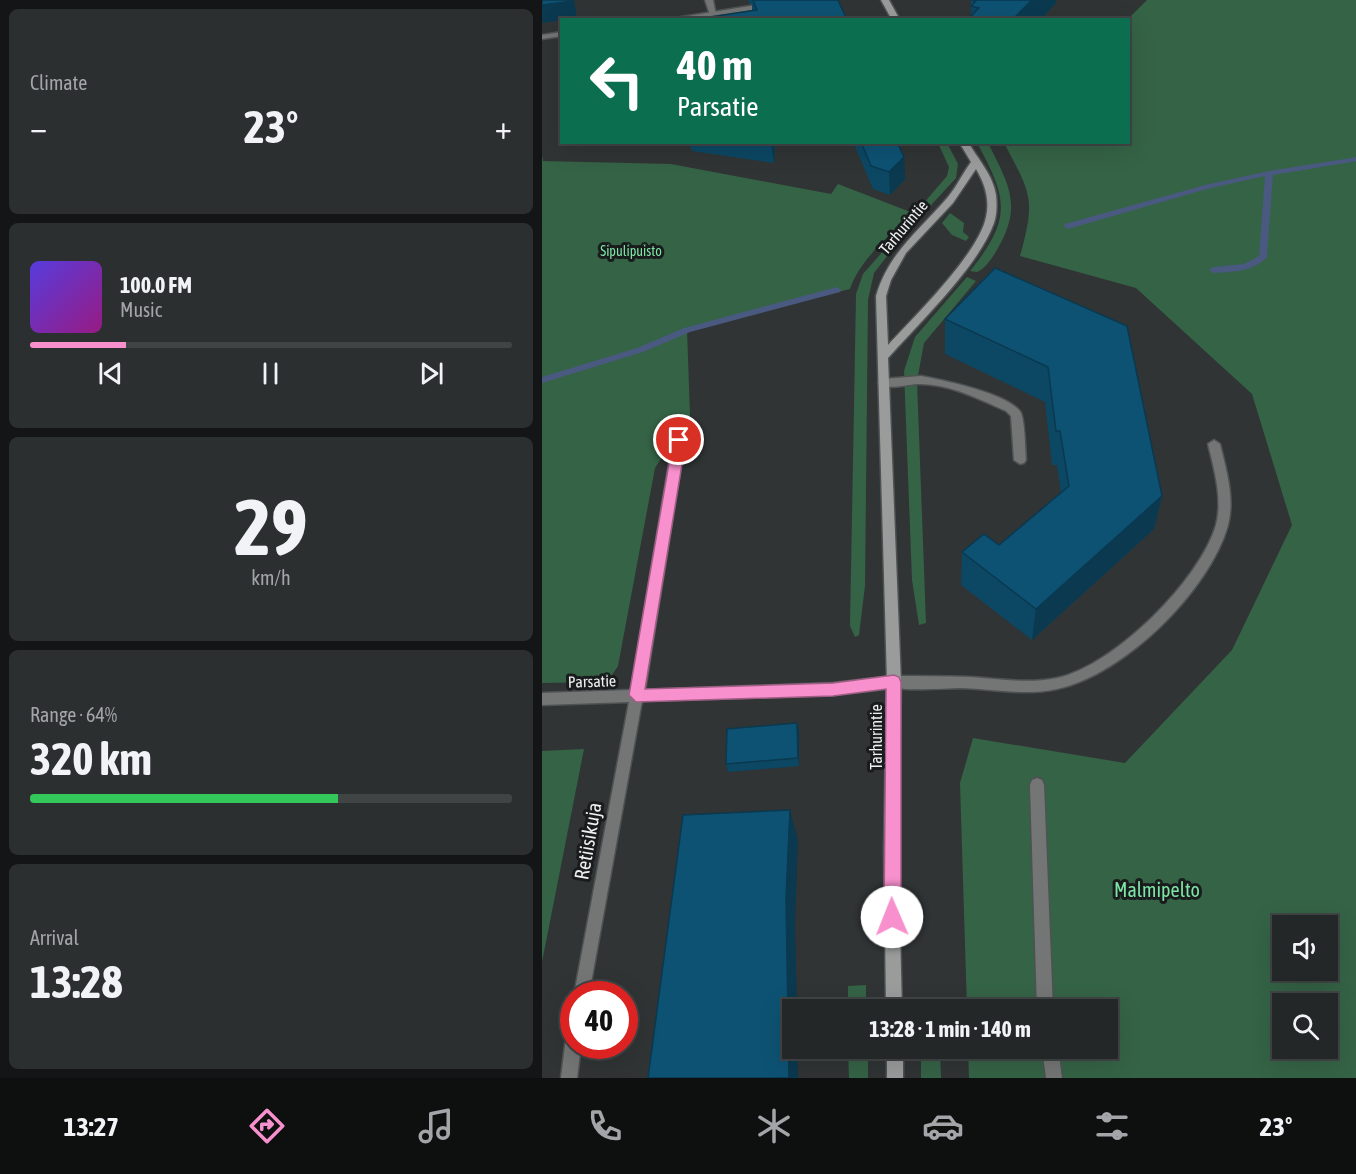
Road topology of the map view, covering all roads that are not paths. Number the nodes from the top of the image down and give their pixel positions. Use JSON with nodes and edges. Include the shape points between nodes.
{"nodes":[{"id":1,"x":709,"y":0,"type":"edge"},
{"id":2,"x":886,"y":0,"type":"edge"},
{"id":3,"x":782,"y":3,"type":"edge"},
{"id":4,"x":713,"y":13,"type":"junction"},
{"id":5,"x":679,"y":18,"type":"edge"},
{"id":6,"x":895,"y":18,"type":"edge"},
{"id":7,"x":560,"y":34,"type":"edge"},
{"id":8,"x":542,"y":37,"type":"edge"},
{"id":9,"x":964,"y":144,"type":"edge"},
{"id":10,"x":974,"y":164,"type":"junction"},
{"id":11,"x":882,"y":358,"type":"junction"},
{"id":12,"x":883,"y":383,"type":"junction"},
{"id":13,"x":679,"y":440,"type":"dead end"},
{"id":14,"x":1214,"y":444,"type":"dead end"},
{"id":15,"x":1020,"y":460,"type":"dead end"},
{"id":16,"x":894,"y":682,"type":"junction"},
{"id":17,"x":636,"y":695,"type":"junction"},
{"id":18,"x":542,"y":699,"type":"edge"},
{"id":19,"x":1037,"y":785,"type":"dead end"},
{"id":20,"x":583,"y":981,"type":"edge"},
{"id":21,"x":894,"y":999,"type":"edge"},
{"id":22,"x":1045,"y":999,"type":"edge"},
{"id":23,"x":571,"y":1059,"type":"edge"},
{"id":24,"x":895,"y":1059,"type":"edge"},
{"id":25,"x":1051,"y":1059,"type":"edge"},
{"id":26,"x":569,"y":1078,"type":"edge"},
{"id":27,"x":895,"y":1078,"type":"edge"},
{"id":28,"x":1054,"y":1078,"type":"edge"}],
"edges":[{"from":1,"to":4,"type":"street"},
{"from":2,"to":6,"type":"street"},
{"from":3,"to":4,"type":"street"},
{"from":4,"to":5,"type":"street"},
{"from":7,"to":8,"type":"street"},
{"from":9,"to":10,"type":"street"},
{"from":10,"to":11,"type":"street","name":"Tarhurintie","via":[[959,189],[905,250],[884,281],[880,314]]},
{"from":10,"to":11,"type":"street","via":[[991,194],[989,223],[959,270]]},
{"from":11,"to":12,"type":"street","name":"Tarhurintie"},
{"from":12,"to":15,"type":"street","via":[[921,380],[960,387],[1010,408],[1016,415]]},
{"from":12,"to":16,"type":"street","name":"Tarhurintie"},
{"from":13,"to":17,"type":"street","name":"Retiisikuja"},
{"from":14,"to":16,"type":"street","name":"Parsatie","via":[[1223,481],[1222,525],[1175,604],[1124,650],[1071,680],[1037,686]]},
{"from":16,"to":17,"type":"street","name":"Parsatie","via":[[833,689]]},
{"from":16,"to":21,"type":"street","name":"Tarhurintie"},
{"from":17,"to":18,"type":"street","name":"Parsatie"},
{"from":17,"to":20,"type":"street","name":"Retiisikuja"},
{"from":19,"to":22,"type":"street"},
{"from":23,"to":26,"type":"street"},
{"from":24,"to":27,"type":"street"},
{"from":25,"to":28,"type":"street"}]}
